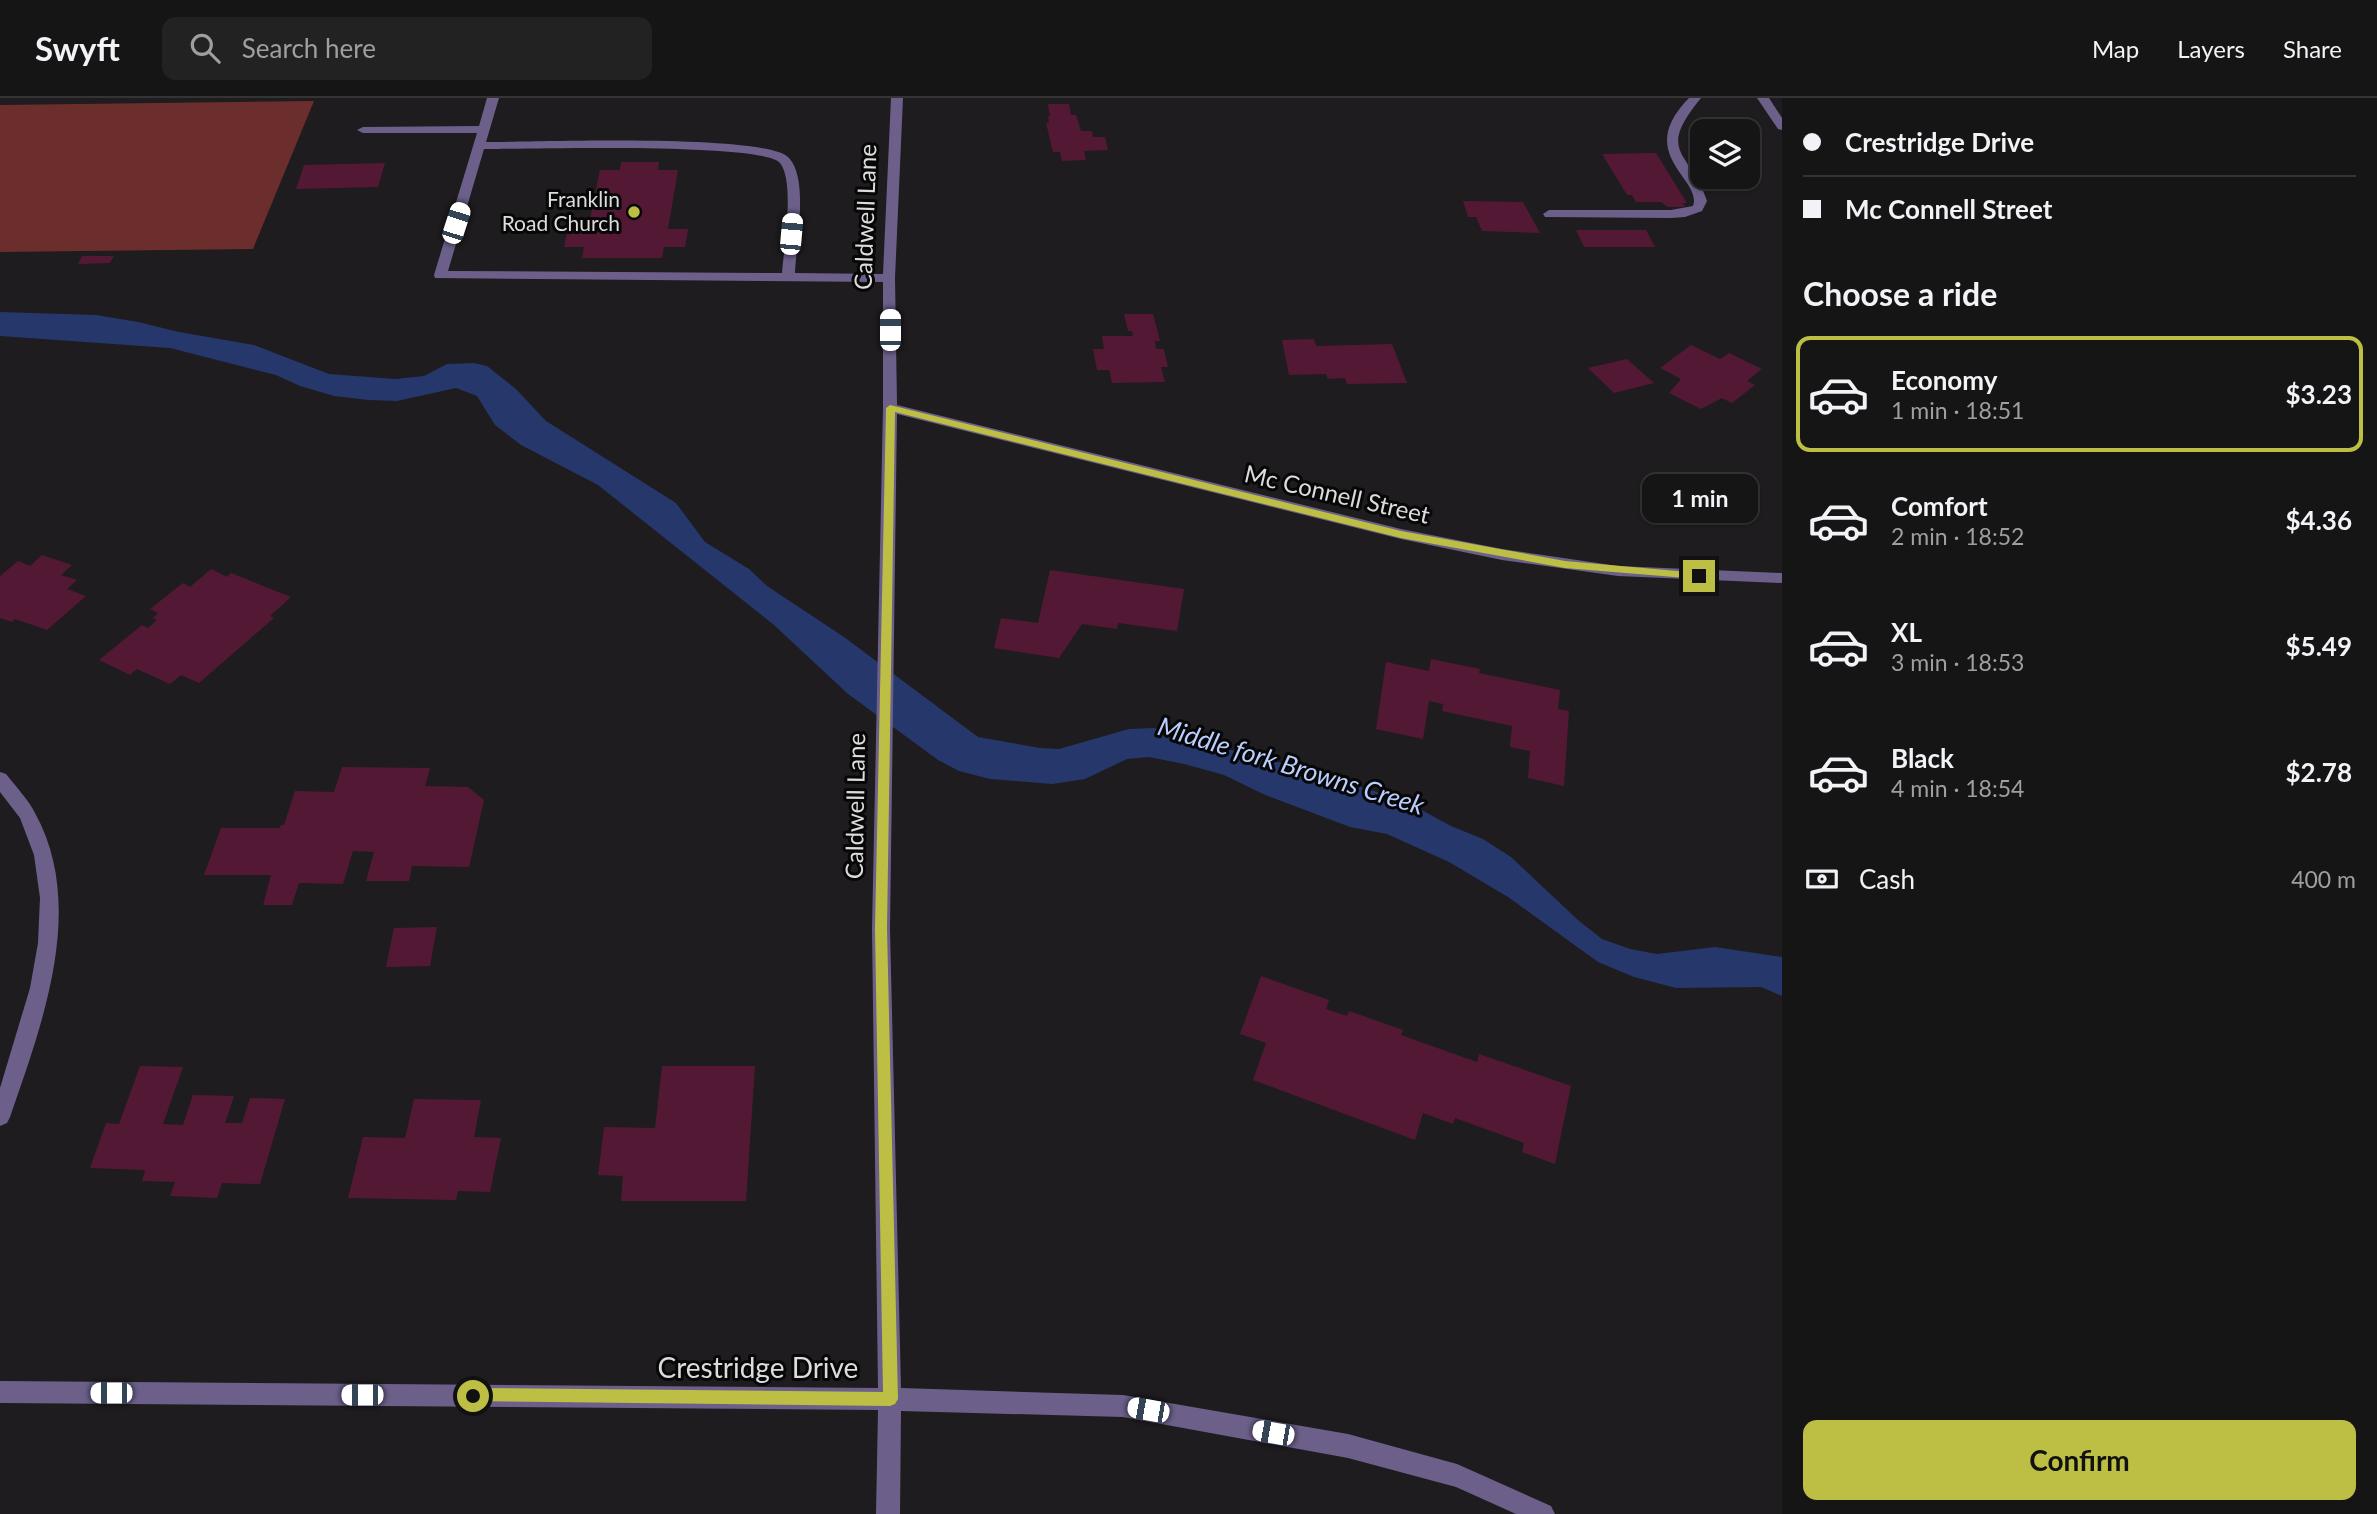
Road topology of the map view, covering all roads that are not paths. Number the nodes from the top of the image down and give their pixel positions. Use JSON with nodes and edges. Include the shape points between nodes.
{"nodes":[{"id":1,"x":494,"y":98,"type":"edge"},
{"id":2,"x":897,"y":98,"type":"edge"},
{"id":3,"x":1695,"y":98,"type":"edge"},
{"id":4,"x":1763,"y":98,"type":"edge"},
{"id":5,"x":1782,"y":127,"type":"edge"},
{"id":6,"x":485,"y":129,"type":"junction"},
{"id":7,"x":363,"y":130,"type":"dead end"},
{"id":8,"x":481,"y":145,"type":"junction"},
{"id":9,"x":1549,"y":214,"type":"dead end"},
{"id":10,"x":788,"y":277,"type":"junction"},
{"id":11,"x":890,"y":278,"type":"junction"},
{"id":12,"x":890,"y":408,"type":"junction"},
{"id":13,"x":1782,"y":578,"type":"edge"},
{"id":14,"x":0,"y":779,"type":"edge"},
{"id":15,"x":0,"y":1117,"type":"edge"},
{"id":16,"x":0,"y":1392,"type":"edge"},
{"id":17,"x":890,"y":1399,"type":"junction"},
{"id":18,"x":888,"y":1514,"type":"edge"},
{"id":19,"x":1543,"y":1514,"type":"edge"}],
"edges":[{"from":1,"to":6,"type":"street"},
{"from":2,"to":11,"type":"street","name":"Caldwell Lane"},
{"from":3,"to":9,"type":"street","via":[[1679,118],[1672,148],[1699,195],[1698,208],[1671,214]]},
{"from":4,"to":5,"type":"street"},
{"from":6,"to":7,"type":"street"},
{"from":6,"to":8,"type":"street"},
{"from":8,"to":10,"type":"street","via":[[729,146],[777,154],[794,178]]},
{"from":8,"to":10,"type":"street","via":[[440,275]]},
{"from":10,"to":11,"type":"street"},
{"from":11,"to":12,"type":"street","name":"Caldwell Lane"},
{"from":12,"to":13,"type":"street","name":"Mc Connell Street","via":[[1474,549],[1565,565],[1672,575]]},
{"from":12,"to":17,"type":"street","name":"Caldwell Lane","via":[[881,942]]},
{"from":14,"to":15,"type":"street","via":[[35,829],[47,867],[51,923],[41,978]]},
{"from":16,"to":17,"type":"street","name":"Crestridge Drive"},
{"from":17,"to":18,"type":"street","name":"Caldwell Lane"},
{"from":17,"to":19,"type":"street","name":"Crestridge Drive","via":[[1123,1406],[1348,1446],[1457,1476]]}]}
